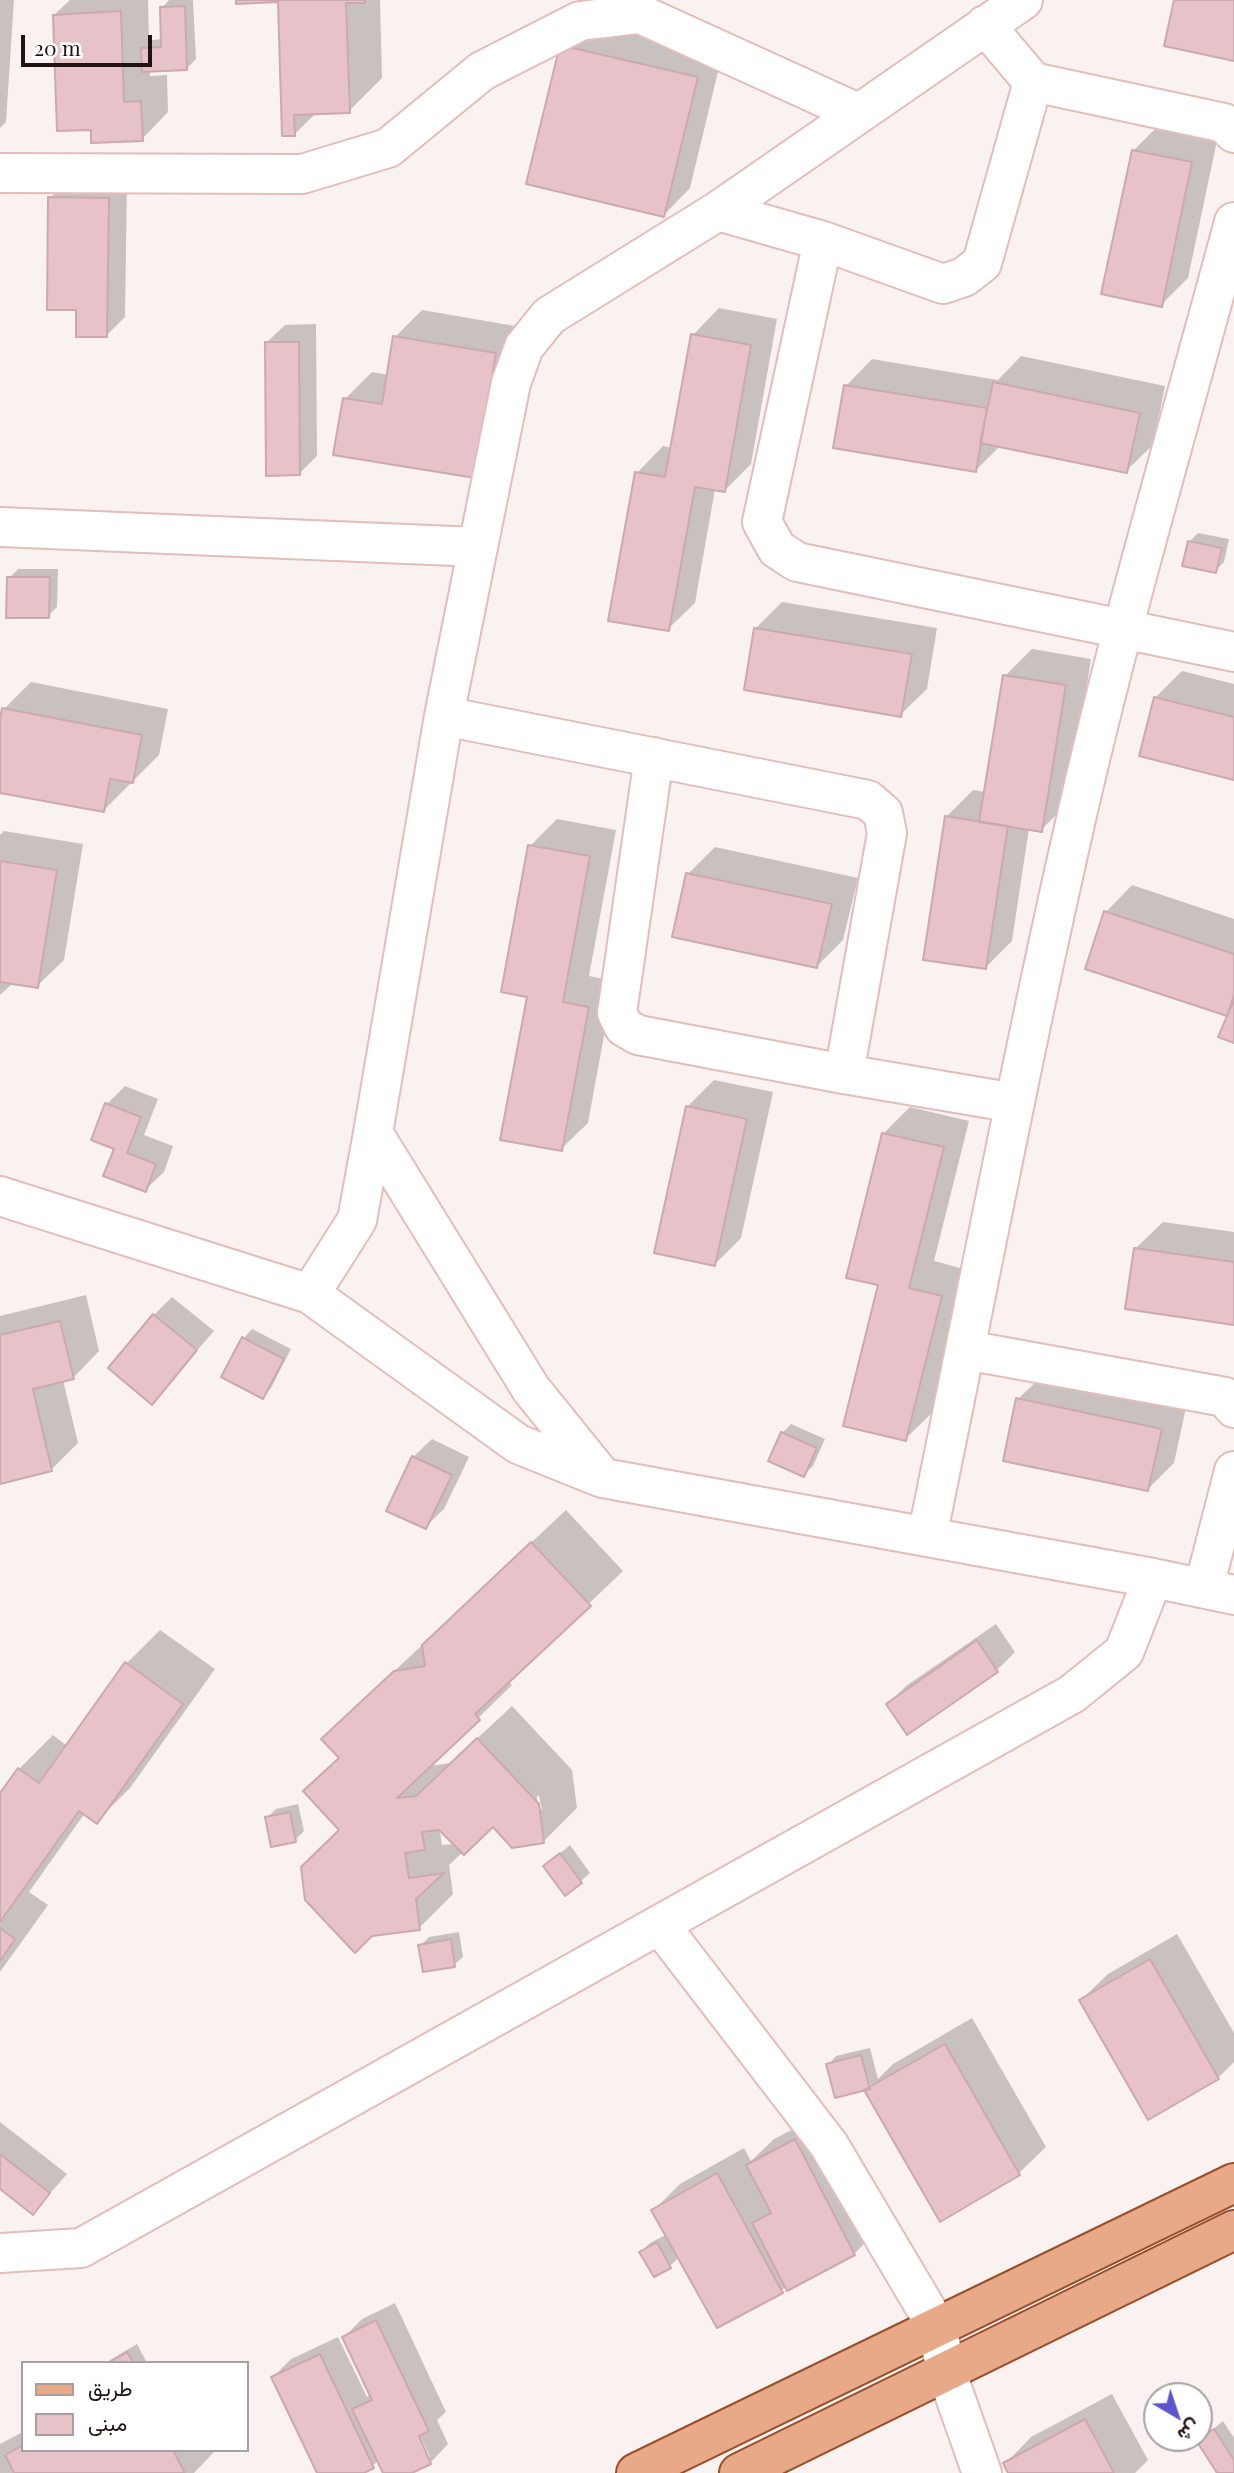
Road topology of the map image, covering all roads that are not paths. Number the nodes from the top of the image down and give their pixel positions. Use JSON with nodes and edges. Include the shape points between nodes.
{"nodes":[{"id":1,"x":1023,"y":0,"type":"edge"},
{"id":2,"x":630,"y":7,"type":"edge"},
{"id":3,"x":985,"y":25,"type":"junction"},
{"id":4,"x":1033,"y":82,"type":"junction"},
{"id":5,"x":859,"y":113,"type":"junction"},
{"id":6,"x":1234,"y":133,"type":"edge"},
{"id":7,"x":0,"y":173,"type":"edge"},
{"id":8,"x":718,"y":211,"type":"junction"},
{"id":9,"x":1234,"y":222,"type":"edge"},
{"id":10,"x":823,"y":241,"type":"junction"},
{"id":11,"x":0,"y":527,"type":"edge"},
{"id":12,"x":478,"y":547,"type":"junction"},
{"id":13,"x":1124,"y":629,"type":"junction"},
{"id":14,"x":1234,"y":652,"type":"edge"},
{"id":15,"x":444,"y":716,"type":"junction"},
{"id":16,"x":654,"y":757,"type":"junction"},
{"id":17,"x":844,"y":1074,"type":"junction"},
{"id":18,"x":1015,"y":1103,"type":"junction"},
{"id":19,"x":373,"y":1133,"type":"junction"},
{"id":20,"x":0,"y":1196,"type":"edge"},
{"id":21,"x":310,"y":1294,"type":"junction"},
{"id":22,"x":966,"y":1350,"type":"junction"},
{"id":23,"x":1234,"y":1408,"type":"edge"},
{"id":24,"x":1234,"y":1471,"type":"edge"},
{"id":25,"x":603,"y":1478,"type":"junction"},
{"id":26,"x":927,"y":1537,"type":"junction"},
{"id":27,"x":1153,"y":1578,"type":"junction"},
{"id":28,"x":1219,"y":1591,"type":"edge"},
{"id":29,"x":660,"y":1925,"type":"junction"},
{"id":30,"x":1234,"y":2183,"type":"edge"},
{"id":31,"x":1234,"y":2230,"type":"edge"},
{"id":32,"x":0,"y":2253,"type":"edge"},
{"id":33,"x":937,"y":2327,"type":"junction"},
{"id":34,"x":946,"y":2371,"type":"junction"},
{"id":35,"x":636,"y":2473,"type":"edge"},
{"id":36,"x":739,"y":2473,"type":"edge"},
{"id":37,"x":982,"y":2473,"type":"edge"}],
"edges":[{"from":1,"to":3,"type":"street"},
{"from":2,"to":5,"type":"street"},
{"from":2,"to":7,"type":"street","via":[[580,21],[482,71],[387,148],[302,174]]},
{"from":3,"to":4,"type":"street"},
{"from":3,"to":5,"type":"street"},
{"from":4,"to":6,"type":"street","via":[[1224,123]]},
{"from":4,"to":10,"type":"street","via":[[982,263],[964,277],[943,284]]},
{"from":5,"to":8,"type":"street"},
{"from":8,"to":10,"type":"street"},
{"from":8,"to":12,"type":"street","via":[[549,316],[524,347],[511,383]]},
{"from":9,"to":13,"type":"street"},
{"from":10,"to":13,"type":"street","via":[[762,522],[776,549],[797,562]]},
{"from":11,"to":12,"type":"street"},
{"from":12,"to":15,"type":"street"},
{"from":13,"to":14,"type":"street"},
{"from":13,"to":18,"type":"street","via":[[1082,792]]},
{"from":15,"to":16,"type":"street"},
{"from":15,"to":19,"type":"street"},
{"from":16,"to":17,"type":"street","via":[[617,1013],[624,1027],[638,1035]]},
{"from":16,"to":17,"type":"street","via":[[868,800],[883,813],[887,833]]},
{"from":17,"to":18,"type":"street"},
{"from":18,"to":22,"type":"street"},
{"from":19,"to":21,"type":"street","via":[[357,1220]]},
{"from":19,"to":25,"type":"street","via":[[531,1389]]},
{"from":20,"to":21,"type":"street"},
{"from":21,"to":25,"type":"street","via":[[518,1444]]},
{"from":22,"to":23,"type":"street","via":[[1225,1397]]},
{"from":22,"to":26,"type":"street"},
{"from":24,"to":28,"type":"street"},
{"from":25,"to":26,"type":"street"},
{"from":26,"to":27,"type":"street"},
{"from":27,"to":28,"type":"street"},
{"from":27,"to":29,"type":"street","via":[[1124,1652],[1072,1694]]},
{"from":29,"to":32,"type":"street","via":[[81,2248]]},
{"from":29,"to":33,"type":"street","via":[[829,2144]]},
{"from":30,"to":33,"type":"main road"},
{"from":31,"to":34,"type":"main road"},
{"from":33,"to":34,"type":"street"},
{"from":33,"to":35,"type":"main road"},
{"from":34,"to":36,"type":"main road"},
{"from":34,"to":37,"type":"street"}]}
